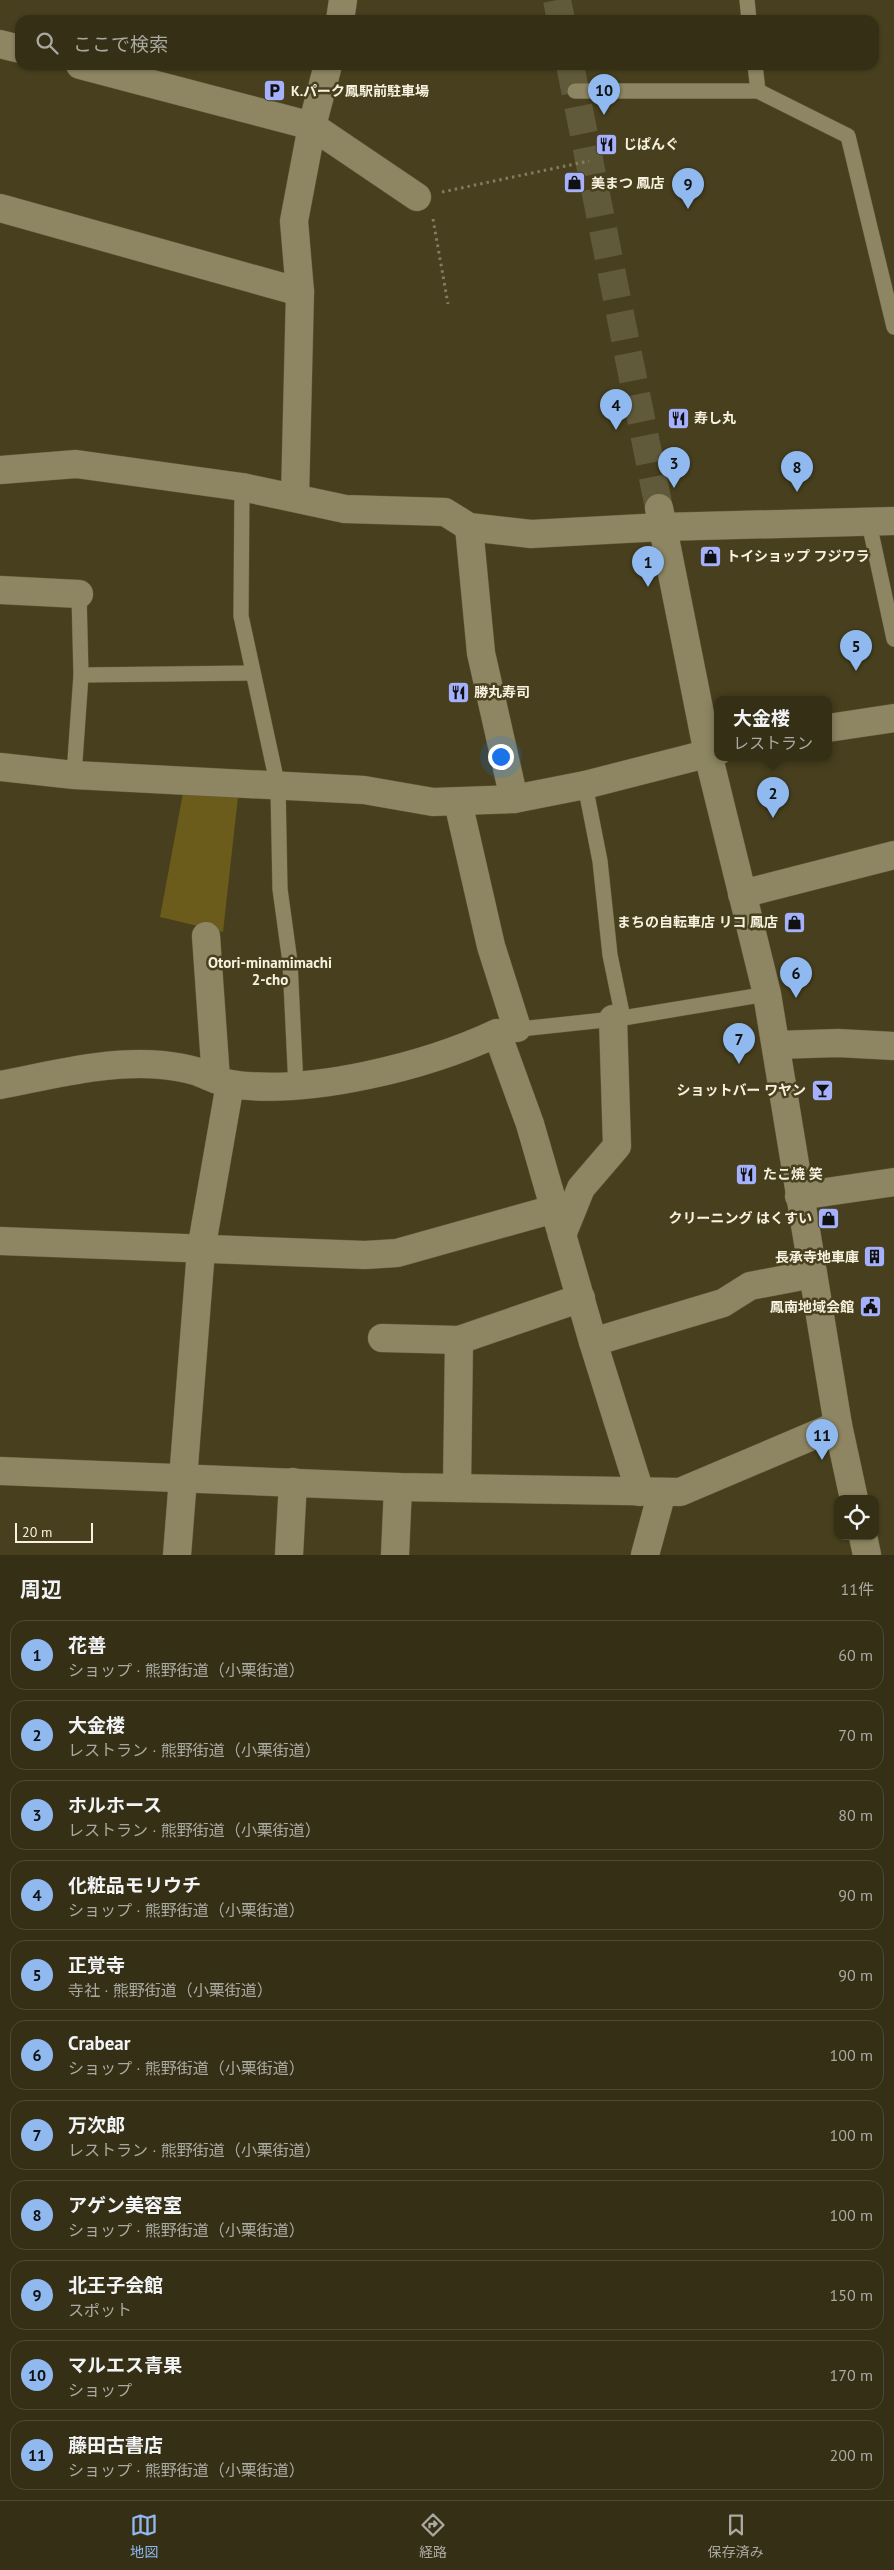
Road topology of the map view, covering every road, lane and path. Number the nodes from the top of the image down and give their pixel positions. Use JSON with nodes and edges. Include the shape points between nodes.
{"nodes":[{"id":1,"x":343,"y":0,"type":"edge"},
{"id":2,"x":747,"y":0,"type":"edge"},
{"id":3,"x":341,"y":15,"type":"edge"},
{"id":4,"x":748,"y":15,"type":"edge"},
{"id":5,"x":0,"y":44,"type":"edge"},
{"id":6,"x":15,"y":48,"type":"edge"},
{"id":7,"x":99,"y":70,"type":"edge"},
{"id":8,"x":327,"y":70,"type":"edge"},
{"id":9,"x":756,"y":70,"type":"edge"},
{"id":10,"x":575,"y":91,"type":"dead end"},
{"id":11,"x":758,"y":91,"type":"junction"},
{"id":12,"x":312,"y":126,"type":"junction"},
{"id":13,"x":589,"y":161,"type":"dead end"},
{"id":14,"x":417,"y":197,"type":"junction"},
{"id":15,"x":0,"y":208,"type":"edge"},
{"id":16,"x":300,"y":292,"type":"junction"},
{"id":17,"x":448,"y":304,"type":"dead end"},
{"id":18,"x":894,"y":327,"type":"edge"},
{"id":19,"x":0,"y":470,"type":"edge"},
{"id":20,"x":242,"y":487,"type":"junction"},
{"id":21,"x":295,"y":497,"type":"junction"},
{"id":22,"x":661,"y":517,"type":"junction"},
{"id":23,"x":881,"y":522,"type":"edge"},
{"id":24,"x":469,"y":527,"type":"junction"},
{"id":25,"x":0,"y":590,"type":"edge"},
{"id":26,"x":79,"y":594,"type":"joint"},
{"id":27,"x":894,"y":639,"type":"edge"},
{"id":28,"x":253,"y":673,"type":"junction"},
{"id":29,"x":81,"y":675,"type":"junction"},
{"id":30,"x":894,"y":718,"type":"edge"},
{"id":31,"x":832,"y":727,"type":"edge"},
{"id":32,"x":713,"y":753,"type":"edge"},
{"id":33,"x":715,"y":761,"type":"edge"},
{"id":34,"x":0,"y":767,"type":"edge"},
{"id":35,"x":74,"y":775,"type":"junction"},
{"id":36,"x":585,"y":785,"type":"junction"},
{"id":37,"x":278,"y":787,"type":"junction"},
{"id":38,"x":514,"y":799,"type":"junction"},
{"id":39,"x":458,"y":802,"type":"junction"},
{"id":40,"x":894,"y":855,"type":"edge"},
{"id":41,"x":742,"y":894,"type":"junction"},
{"id":42,"x":206,"y":936,"type":"dead end"},
{"id":43,"x":767,"y":994,"type":"junction"},
{"id":44,"x":618,"y":1018,"type":"junction"},
{"id":45,"x":507,"y":1031,"type":"junction"},
{"id":46,"x":776,"y":1045,"type":"junction"},
{"id":47,"x":894,"y":1046,"type":"edge"},
{"id":48,"x":223,"y":1082,"type":"junction"},
{"id":49,"x":0,"y":1085,"type":"edge"},
{"id":50,"x":296,"y":1087,"type":"junction"},
{"id":51,"x":894,"y":1182,"type":"edge"},
{"id":52,"x":799,"y":1196,"type":"junction"},
{"id":53,"x":554,"y":1209,"type":"junction"},
{"id":54,"x":562,"y":1235,"type":"junction"},
{"id":55,"x":0,"y":1241,"type":"edge"},
{"id":56,"x":201,"y":1250,"type":"junction"},
{"id":57,"x":813,"y":1274,"type":"junction"},
{"id":58,"x":581,"y":1298,"type":"junction"},
{"id":59,"x":382,"y":1338,"type":"dead end"},
{"id":60,"x":459,"y":1340,"type":"junction"},
{"id":61,"x":593,"y":1342,"type":"junction"},
{"id":62,"x":838,"y":1425,"type":"junction"},
{"id":63,"x":0,"y":1471,"type":"edge"},
{"id":64,"x":181,"y":1477,"type":"junction"},
{"id":65,"x":293,"y":1482,"type":"junction"},
{"id":66,"x":398,"y":1487,"type":"junction"},
{"id":67,"x":457,"y":1488,"type":"junction"},
{"id":68,"x":651,"y":1492,"type":"junction"},
{"id":69,"x":853,"y":1495,"type":"edge"},
{"id":70,"x":864,"y":1540,"type":"edge"},
{"id":71,"x":177,"y":1555,"type":"edge"},
{"id":72,"x":289,"y":1555,"type":"edge"},
{"id":73,"x":395,"y":1555,"type":"edge"},
{"id":74,"x":645,"y":1555,"type":"edge"},
{"id":75,"x":867,"y":1555,"type":"edge"}],
"edges":[{"from":1,"to":3,"type":"street"},
{"from":2,"to":4,"type":"lane"},
{"from":5,"to":6,"type":"street"},
{"from":7,"to":12,"type":"street"},
{"from":8,"to":12,"type":"street"},
{"from":9,"to":11,"type":"lane"},
{"from":10,"to":11,"type":"lane"},
{"from":11,"to":18,"type":"lane","via":[[848,136]]},
{"from":12,"to":14,"type":"street"},
{"from":12,"to":16,"type":"street","via":[[294,221]]},
{"from":13,"to":14,"type":"path"},
{"from":14,"to":17,"type":"path","via":[[431,212]]},
{"from":15,"to":16,"type":"street"},
{"from":16,"to":21,"type":"street"},
{"from":19,"to":20,"type":"street","via":[[76,464]]},
{"from":20,"to":21,"type":"street"},
{"from":20,"to":28,"type":"lane","via":[[241,616]]},
{"from":21,"to":24,"type":"street","via":[[345,509],[445,512]]},
{"from":22,"to":23,"type":"street"},
{"from":22,"to":24,"type":"street","via":[[531,534]]},
{"from":22,"to":32,"type":"street"},
{"from":23,"to":27,"type":"lane"},
{"from":24,"to":38,"type":"street","via":[[482,653]]},
{"from":25,"to":26,"type":"street"},
{"from":26,"to":29,"type":"lane"},
{"from":28,"to":29,"type":"lane"},
{"from":28,"to":37,"type":"lane"},
{"from":29,"to":35,"type":"lane"},
{"from":30,"to":31,"type":"street"},
{"from":32,"to":36,"type":"street"},
{"from":33,"to":41,"type":"street"},
{"from":34,"to":35,"type":"street"},
{"from":35,"to":37,"type":"street"},
{"from":36,"to":38,"type":"street"},
{"from":36,"to":44,"type":"lane","via":[[600,861]]},
{"from":37,"to":39,"type":"street","via":[[364,790],[433,802]]},
{"from":37,"to":50,"type":"lane","via":[[280,889],[290,962]]},
{"from":38,"to":39,"type":"street"},
{"from":39,"to":45,"type":"street"},
{"from":40,"to":41,"type":"street"},
{"from":41,"to":43,"type":"street"},
{"from":42,"to":48,"type":"street"},
{"from":43,"to":44,"type":"lane"},
{"from":43,"to":46,"type":"street"},
{"from":44,"to":45,"type":"lane"},
{"from":44,"to":54,"type":"street","via":[[617,1146],[581,1188]]},
{"from":45,"to":50,"type":"street","via":[[394,1070]]},
{"from":45,"to":53,"type":"street"},
{"from":46,"to":47,"type":"street","via":[[838,1043]]},
{"from":46,"to":52,"type":"street"},
{"from":48,"to":49,"type":"street","via":[[192,1070],[161,1065],[96,1066]]},
{"from":48,"to":50,"type":"street"},
{"from":48,"to":56,"type":"street"},
{"from":51,"to":52,"type":"street"},
{"from":52,"to":57,"type":"street"},
{"from":53,"to":54,"type":"street"},
{"from":53,"to":56,"type":"street","via":[[397,1253]]},
{"from":54,"to":58,"type":"street"},
{"from":55,"to":56,"type":"street"},
{"from":56,"to":64,"type":"street"},
{"from":57,"to":61,"type":"street","via":[[750,1286],[723,1303]]},
{"from":57,"to":62,"type":"street"},
{"from":58,"to":60,"type":"street"},
{"from":58,"to":61,"type":"street"},
{"from":59,"to":60,"type":"street"},
{"from":60,"to":67,"type":"street"},
{"from":61,"to":68,"type":"street"},
{"from":62,"to":68,"type":"street","via":[[680,1492]]},
{"from":62,"to":69,"type":"street"},
{"from":63,"to":64,"type":"street"},
{"from":64,"to":65,"type":"street"},
{"from":64,"to":71,"type":"street"},
{"from":65,"to":66,"type":"street"},
{"from":65,"to":72,"type":"street"},
{"from":66,"to":67,"type":"street"},
{"from":66,"to":73,"type":"street"},
{"from":67,"to":68,"type":"street"},
{"from":68,"to":74,"type":"street"},
{"from":70,"to":75,"type":"street"}]}
